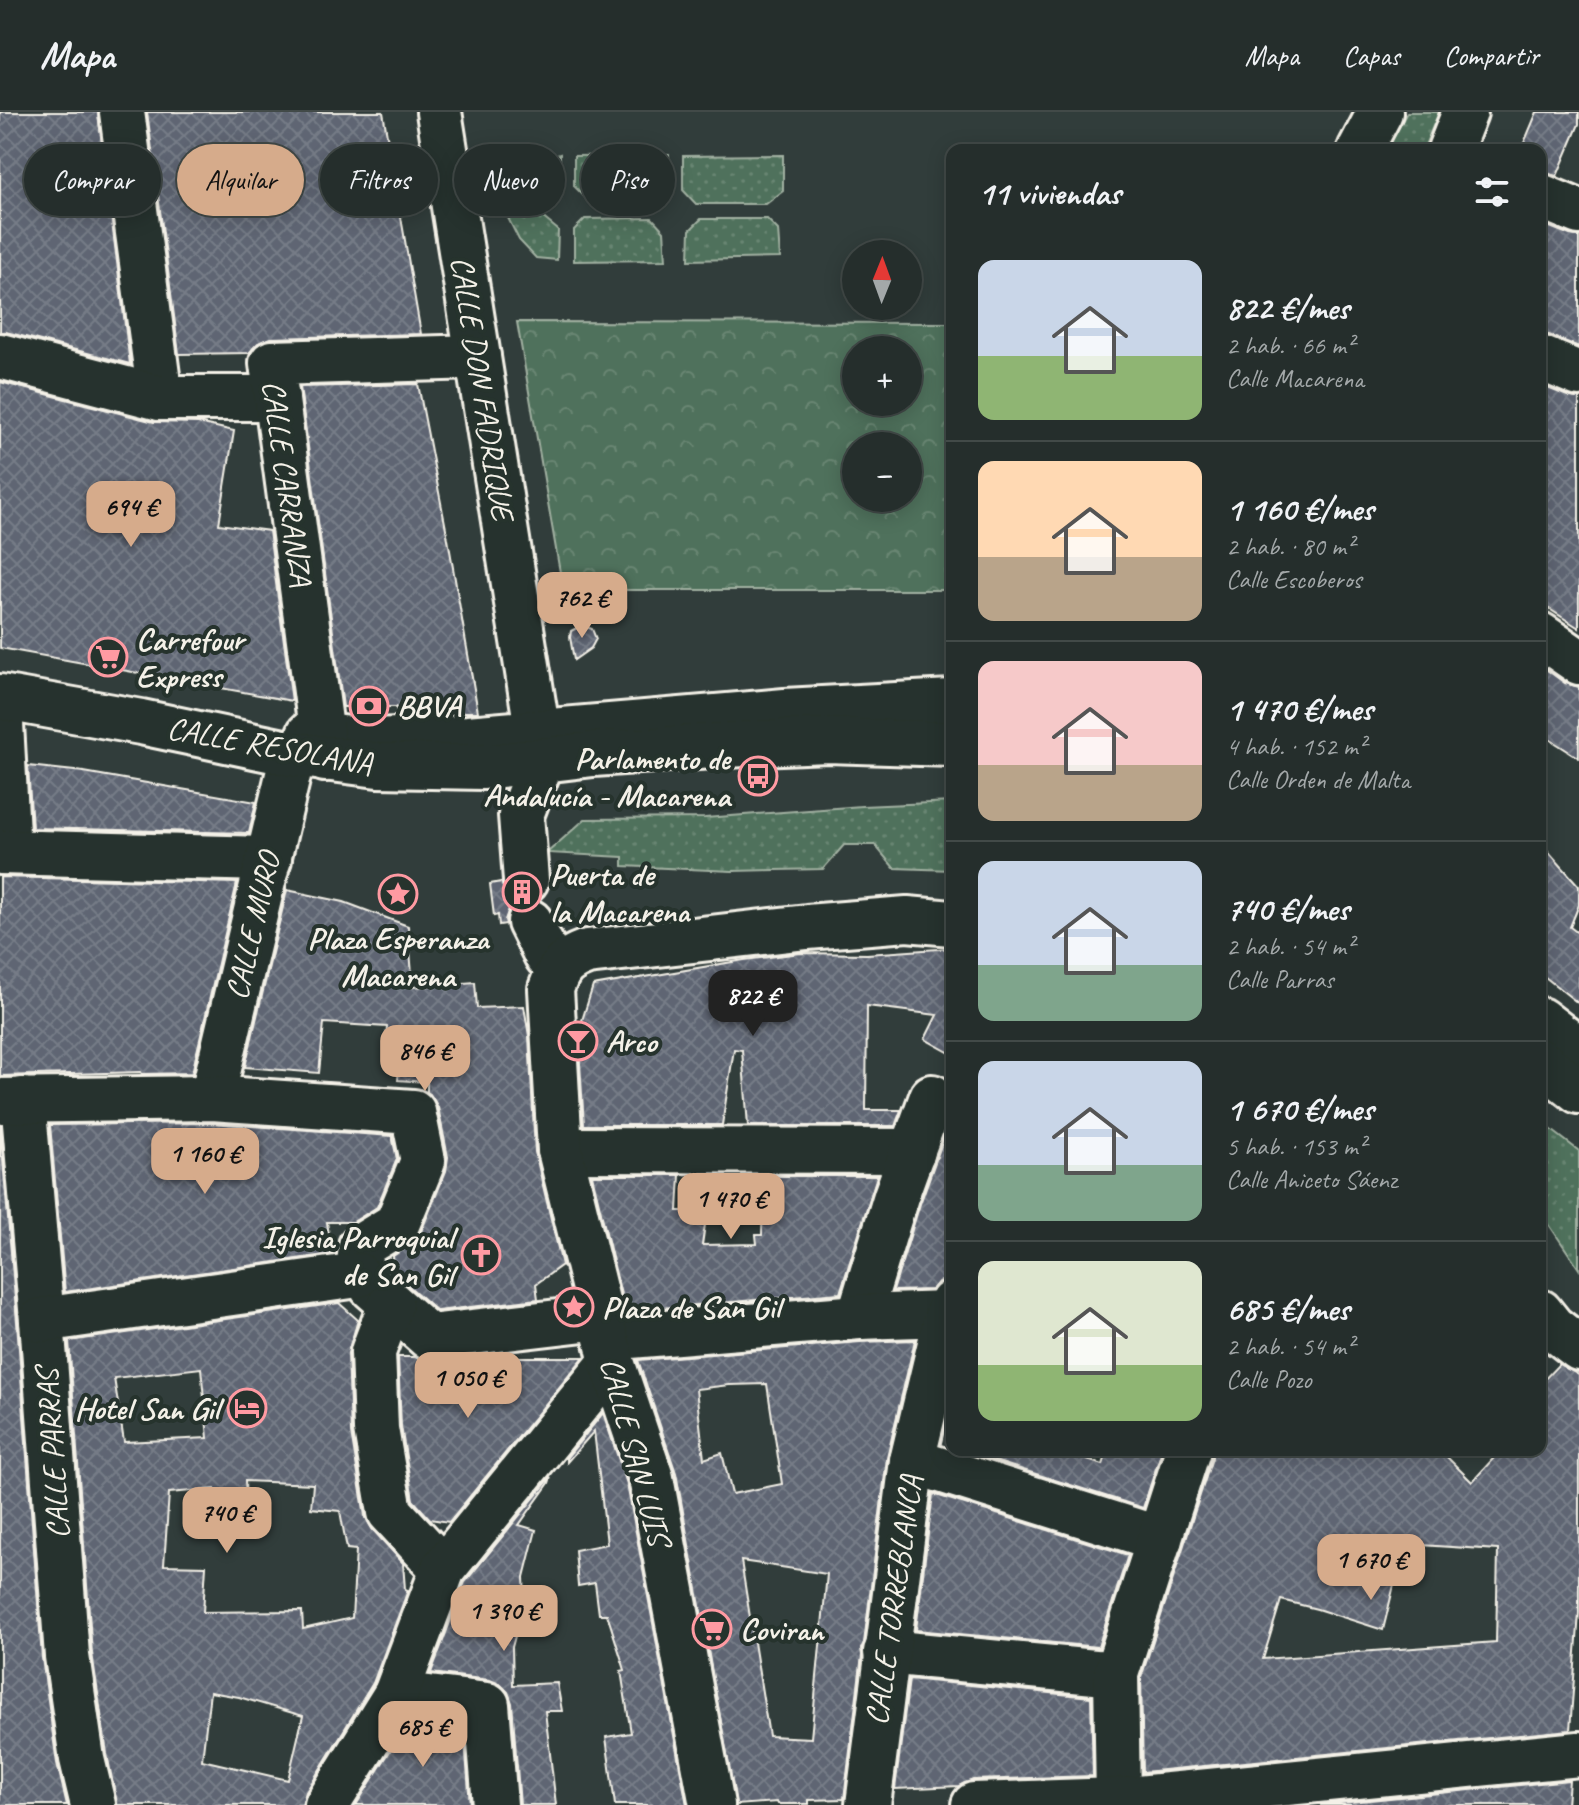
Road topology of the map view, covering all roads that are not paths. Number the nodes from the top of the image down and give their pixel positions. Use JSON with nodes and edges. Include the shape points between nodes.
{"nodes":[{"id":1,"x":122,"y":112,"type":"edge"},
{"id":2,"x":439,"y":112,"type":"edge"},
{"id":3,"x":1380,"y":112,"type":"edge"},
{"id":4,"x":1465,"y":112,"type":"edge"},
{"id":5,"x":1363,"y":144,"type":"edge"},
{"id":6,"x":1452,"y":144,"type":"edge"},
{"id":7,"x":1546,"y":198,"type":"edge"},
{"id":8,"x":1579,"y":212,"type":"edge"},
{"id":9,"x":0,"y":356,"type":"edge"},
{"id":10,"x":478,"y":357,"type":"junction"},
{"id":11,"x":1546,"y":360,"type":"edge"},
{"id":12,"x":1579,"y":374,"type":"edge"},
{"id":13,"x":160,"y":398,"type":"junction"},
{"id":14,"x":277,"y":398,"type":"junction"},
{"id":15,"x":1546,"y":639,"type":"edge"},
{"id":16,"x":1579,"y":662,"type":"edge"},
{"id":17,"x":0,"y":678,"type":"edge"},
{"id":18,"x":0,"y":697,"type":"edge"},
{"id":19,"x":946,"y":702,"type":"edge"},
{"id":20,"x":0,"y":705,"type":"edge"},
{"id":21,"x":946,"y":744,"type":"edge"},
{"id":22,"x":540,"y":746,"type":"junction"},
{"id":23,"x":313,"y":750,"type":"junction"},
{"id":24,"x":4,"y":852,"type":"edge"},
{"id":25,"x":269,"y":859,"type":"junction"},
{"id":26,"x":946,"y":922,"type":"edge"},
{"id":27,"x":562,"y":965,"type":"junction"},
{"id":28,"x":1546,"y":1025,"type":"edge"},
{"id":29,"x":1579,"y":1050,"type":"edge"},
{"id":30,"x":1546,"y":1066,"type":"edge"},
{"id":31,"x":1579,"y":1091,"type":"edge"},
{"id":32,"x":932,"y":1097,"type":"dead end"},
{"id":33,"x":212,"y":1098,"type":"junction"},
{"id":34,"x":12,"y":1101,"type":"edge"},
{"id":35,"x":560,"y":1150,"type":"junction"},
{"id":36,"x":913,"y":1151,"type":"junction"},
{"id":37,"x":358,"y":1275,"type":"junction"},
{"id":38,"x":391,"y":1304,"type":"junction"},
{"id":39,"x":946,"y":1309,"type":"edge"},
{"id":40,"x":859,"y":1317,"type":"junction"},
{"id":41,"x":42,"y":1320,"type":"junction"},
{"id":42,"x":1546,"y":1320,"type":"edge"},
{"id":43,"x":946,"y":1321,"type":"edge"},
{"id":44,"x":606,"y":1339,"type":"junction"},
{"id":45,"x":1579,"y":1348,"type":"edge"},
{"id":46,"x":1186,"y":1456,"type":"edge"},
{"id":47,"x":912,"y":1461,"type":"junction"},
{"id":48,"x":1160,"y":1539,"type":"junction"},
{"id":49,"x":443,"y":1569,"type":"junction"},
{"id":50,"x":886,"y":1652,"type":"junction"},
{"id":51,"x":1116,"y":1674,"type":"junction"},
{"id":52,"x":396,"y":1694,"type":"junction"},
{"id":53,"x":1579,"y":1754,"type":"edge"},
{"id":54,"x":1118,"y":1800,"type":"junction"},
{"id":55,"x":93,"y":1805,"type":"edge"},
{"id":56,"x":327,"y":1805,"type":"edge"},
{"id":57,"x":495,"y":1805,"type":"edge"},
{"id":58,"x":712,"y":1805,"type":"edge"},
{"id":59,"x":868,"y":1805,"type":"edge"},
{"id":60,"x":974,"y":1805,"type":"edge"}],
"edges":[{"from":1,"to":13,"type":"street"},
{"from":2,"to":10,"type":"street","name":"CALLE DON FADRIQUE"},
{"from":3,"to":5,"type":"street"},
{"from":4,"to":6,"type":"street"},
{"from":7,"to":8,"type":"street"},
{"from":9,"to":13,"type":"street"},
{"from":10,"to":14,"type":"street","name":"CALLE CARRANZA","via":[[272,363]]},
{"from":10,"to":22,"type":"street","name":"CALLE DON FADRIQUE"},
{"from":11,"to":12,"type":"street"},
{"from":13,"to":14,"type":"street"},
{"from":14,"to":23,"type":"street","name":"CALLE CARRANZA"},
{"from":15,"to":16,"type":"street"},
{"from":17,"to":23,"type":"street","name":"CALLE RESOLANA","via":[[298,733]]},
{"from":18,"to":23,"type":"street","name":"CALLE RESOLANA"},
{"from":19,"to":22,"type":"street","via":[[785,711]]},
{"from":20,"to":24,"type":"street"},
{"from":21,"to":22,"type":"street","via":[[827,740]]},
{"from":22,"to":23,"type":"street","name":"CALLE RESOLANA","via":[[484,767],[378,765]]},
{"from":22,"to":27,"type":"street","via":[[521,815],[528,901],[547,956]]},
{"from":23,"to":25,"type":"street","name":"CALLE MURO"},
{"from":24,"to":25,"type":"street"},
{"from":25,"to":33,"type":"street","name":"CALLE MURO"},
{"from":26,"to":27,"type":"street","via":[[907,919],[807,927],[587,952]]},
{"from":27,"to":35,"type":"street","name":"CALLE SAN LUIS","via":[[551,989]]},
{"from":28,"to":29,"type":"street"},
{"from":30,"to":31,"type":"street"},
{"from":32,"to":36,"type":"street"},
{"from":33,"to":34,"type":"street"},
{"from":33,"to":37,"type":"street","via":[[413,1112],[423,1161],[397,1224],[361,1246]]},
{"from":34,"to":41,"type":"street","name":"CALLE PARRAS"},
{"from":35,"to":36,"type":"street"},
{"from":35,"to":44,"type":"street","name":"CALLE SAN LUIS"},
{"from":36,"to":40,"type":"street"},
{"from":37,"to":38,"type":"street"},
{"from":37,"to":41,"type":"street"},
{"from":38,"to":44,"type":"street","via":[[429,1337]]},
{"from":38,"to":49,"type":"street","via":[[373,1352],[376,1429],[390,1512]]},
{"from":39,"to":40,"type":"street"},
{"from":40,"to":44,"type":"street"},
{"from":41,"to":55,"type":"street","name":"CALLE PARRAS","via":[[67,1656]]},
{"from":42,"to":45,"type":"street"},
{"from":43,"to":47,"type":"street","name":"CALLE TORREBLANCA"},
{"from":44,"to":49,"type":"street"},
{"from":44,"to":58,"type":"street","name":"CALLE SAN LUIS","via":[[651,1478]]},
{"from":46,"to":48,"type":"street"},
{"from":47,"to":48,"type":"street"},
{"from":47,"to":50,"type":"street","name":"CALLE TORREBLANCA"},
{"from":48,"to":51,"type":"street"},
{"from":49,"to":52,"type":"street"},
{"from":50,"to":51,"type":"street"},
{"from":50,"to":59,"type":"street","name":"CALLE TORREBLANCA"},
{"from":51,"to":54,"type":"street"},
{"from":52,"to":56,"type":"street"},
{"from":52,"to":57,"type":"street","via":[[487,1705]]},
{"from":53,"to":54,"type":"street"},
{"from":54,"to":60,"type":"street"}]}
